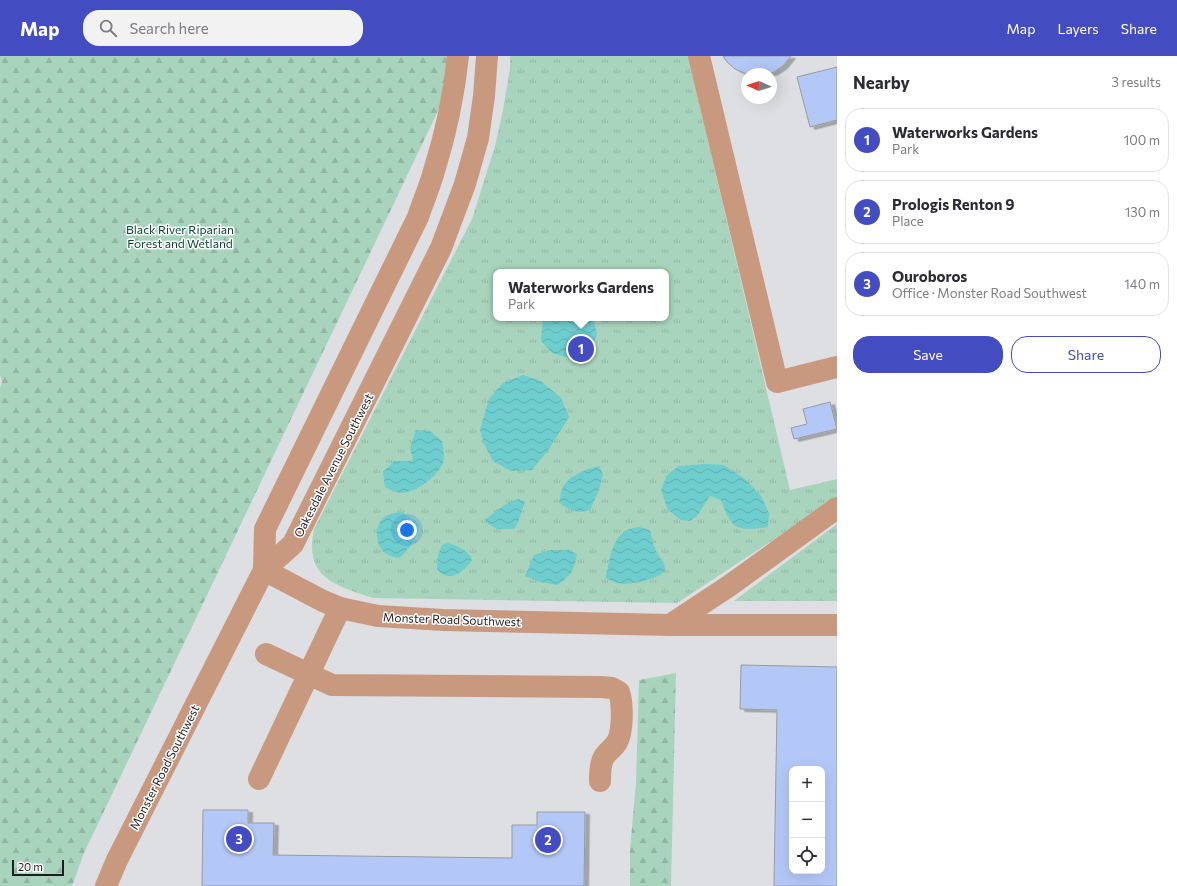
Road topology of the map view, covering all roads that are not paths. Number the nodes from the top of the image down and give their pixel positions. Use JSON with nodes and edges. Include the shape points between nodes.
{"nodes":[{"id":1,"x":458,"y":56,"type":"edge"},
{"id":2,"x":487,"y":56,"type":"edge"},
{"id":3,"x":699,"y":56,"type":"edge"},
{"id":4,"x":837,"y":367,"type":"edge"},
{"id":5,"x":837,"y":508,"type":"edge"},
{"id":6,"x":264,"y":570,"type":"junction"},
{"id":7,"x":340,"y":608,"type":"junction"},
{"id":8,"x":670,"y":625,"type":"junction"},
{"id":9,"x":837,"y":626,"type":"edge"},
{"id":10,"x":266,"y":654,"type":"dead end"},
{"id":11,"x":308,"y":674,"type":"junction"},
{"id":12,"x":259,"y":779,"type":"dead end"},
{"id":13,"x":600,"y":781,"type":"dead end"},
{"id":14,"x":106,"y":886,"type":"edge"}],
"edges":[{"from":1,"to":6,"type":"street","via":[[444,132],[418,217],[265,529]]},
{"from":2,"to":6,"type":"street","name":"Oakesdale Avenue Southwest","via":[[478,138],[441,248],[293,544]]},
{"from":3,"to":4,"type":"street","via":[[777,382]]},
{"from":5,"to":8,"type":"street","via":[[730,586]]},
{"from":6,"to":7,"type":"street","name":"Monster Road Southwest"},
{"from":6,"to":14,"type":"street","name":"Monster Road Southwest"},
{"from":7,"to":8,"type":"street","name":"Monster Road Southwest","via":[[378,616],[410,619]]},
{"from":7,"to":11,"type":"street"},
{"from":8,"to":9,"type":"street","name":"Monster Road Southwest"},
{"from":10,"to":11,"type":"street"},
{"from":11,"to":12,"type":"street"},
{"from":11,"to":13,"type":"street","via":[[332,685],[612,688],[619,692],[622,701],[620,736],[602,760]]}]}
